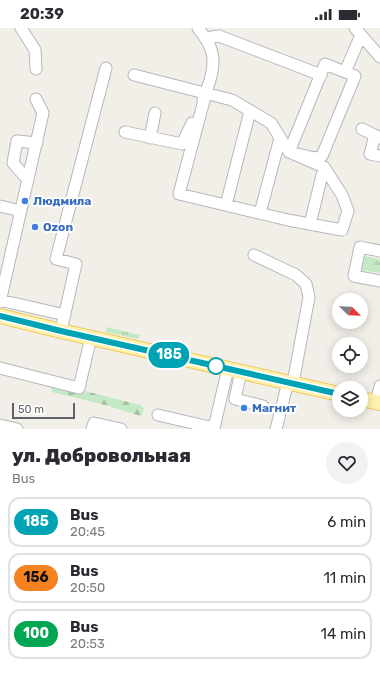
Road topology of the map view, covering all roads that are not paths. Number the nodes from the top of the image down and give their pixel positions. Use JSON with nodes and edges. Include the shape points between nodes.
{"nodes":[{"id":1,"x":21,"y":28,"type":"edge"},
{"id":2,"x":198,"y":28,"type":"edge"},
{"id":3,"x":358,"y":32,"type":"edge"},
{"id":4,"x":206,"y":38,"type":"junction"},
{"id":5,"x":379,"y":56,"type":"edge"},
{"id":6,"x":106,"y":68,"type":"dead end"},
{"id":7,"x":36,"y":69,"type":"dead end"},
{"id":8,"x":345,"y":72,"type":"junction"},
{"id":9,"x":134,"y":75,"type":"dead end"},
{"id":10,"x":321,"y":75,"type":"junction"},
{"id":11,"x":206,"y":93,"type":"junction"},
{"id":12,"x":36,"y":99,"type":"dead end"},
{"id":13,"x":250,"y":111,"type":"junction"},
{"id":14,"x":155,"y":113,"type":"dead end"},
{"id":15,"x":362,"y":129,"type":"dead end"},
{"id":16,"x":125,"y":132,"type":"dead end"},
{"id":17,"x":378,"y":136,"type":"edge"},
{"id":18,"x":150,"y":138,"type":"junction"},
{"id":19,"x":280,"y":138,"type":"junction"},
{"id":20,"x":37,"y":143,"type":"junction"},
{"id":21,"x":289,"y":152,"type":"junction"},
{"id":22,"x":380,"y":156,"type":"edge"},
{"id":23,"x":324,"y":167,"type":"junction"},
{"id":24,"x":28,"y":180,"type":"junction"},
{"id":25,"x":226,"y":205,"type":"junction"},
{"id":26,"x":0,"y":206,"type":"edge"},
{"id":27,"x":21,"y":211,"type":"junction"},
{"id":28,"x":260,"y":213,"type":"junction"},
{"id":29,"x":310,"y":224,"type":"junction"},
{"id":30,"x":380,"y":251,"type":"edge"},
{"id":31,"x":254,"y":255,"type":"dead end"},
{"id":32,"x":380,"y":281,"type":"edge"},
{"id":33,"x":0,"y":301,"type":"edge"},
{"id":34,"x":65,"y":315,"type":"junction"},
{"id":35,"x":0,"y":316,"type":"edge"},
{"id":36,"x":61,"y":331,"type":"junction"},
{"id":37,"x":91,"y":337,"type":"junction"},
{"id":38,"x":0,"y":368,"type":"edge"},
{"id":39,"x":235,"y":370,"type":"junction"},
{"id":40,"x":290,"y":382,"type":"junction"},
{"id":41,"x":380,"y":386,"type":"edge"},
{"id":42,"x":332,"y":392,"type":"edge"},
{"id":43,"x":368,"y":401,"type":"edge"},
{"id":44,"x":378,"y":403,"type":"edge"},
{"id":45,"x":263,"y":406,"type":"dead end"},
{"id":46,"x":158,"y":415,"type":"dead end"},
{"id":47,"x":0,"y":425,"type":"edge"},
{"id":48,"x":17,"y":429,"type":"edge"},
{"id":49,"x":92,"y":429,"type":"edge"},
{"id":50,"x":121,"y":429,"type":"edge"},
{"id":51,"x":276,"y":429,"type":"edge"}],
"edges":[{"from":1,"to":7,"type":"street","via":[[35,50]]},
{"from":2,"to":4,"type":"street"},
{"from":3,"to":5,"type":"street"},
{"from":3,"to":8,"type":"street"},
{"from":4,"to":10,"type":"street","via":[[218,36]]},
{"from":4,"to":11,"type":"street","via":[[212,54],[212,69]]},
{"from":6,"to":34,"type":"street","via":[[56,259],[76,264]]},
{"from":8,"to":10,"type":"street","via":[[325,64]]},
{"from":8,"to":21,"type":"street","via":[[355,76],[322,156],[315,158]]},
{"from":9,"to":11,"type":"street"},
{"from":10,"to":21,"type":"street"},
{"from":11,"to":13,"type":"street","via":[[232,100]]},
{"from":11,"to":18,"type":"street","via":[[182,144]]},
{"from":11,"to":25,"type":"street","via":[[179,194]]},
{"from":12,"to":20,"type":"street","via":[[43,113]]},
{"from":13,"to":19,"type":"street","via":[[271,123]]},
{"from":13,"to":25,"type":"street"},
{"from":14,"to":18,"type":"street"},
{"from":15,"to":17,"type":"street"},
{"from":16,"to":18,"type":"street"},
{"from":17,"to":22,"type":"street","via":[[370,154]]},
{"from":19,"to":21,"type":"street"},
{"from":19,"to":28,"type":"street"},
{"from":20,"to":24,"type":"street"},
{"from":20,"to":24,"type":"street","via":[[17,141],[12,163]]},
{"from":21,"to":23,"type":"street"},
{"from":23,"to":29,"type":"street"},
{"from":23,"to":29,"type":"street","via":[[342,195],[348,211],[342,230]]},
{"from":24,"to":27,"type":"street"},
{"from":25,"to":28,"type":"street"},
{"from":26,"to":27,"type":"street"},
{"from":27,"to":33,"type":"street"},
{"from":28,"to":29,"type":"street"},
{"from":30,"to":32,"type":"street","via":[[360,247],[354,276]]},
{"from":31,"to":40,"type":"street","via":[[296,275],[306,284],[309,297]]},
{"from":33,"to":34,"type":"street"},
{"from":34,"to":36,"type":"street"},
{"from":35,"to":36,"type":"main road"},
{"from":36,"to":37,"type":"main road"},
{"from":37,"to":38,"type":"street","via":[[79,388]]},
{"from":37,"to":39,"type":"main road"},
{"from":39,"to":40,"type":"main road"},
{"from":39,"to":45,"type":"street","via":[[235,399]]},
{"from":39,"to":46,"type":"street","via":[[214,428]]},
{"from":40,"to":42,"type":"main road"},
{"from":40,"to":51,"type":"street"},
{"from":41,"to":44,"type":"street"},
{"from":43,"to":44,"type":"main road"},
{"from":47,"to":48,"type":"street"},
{"from":49,"to":50,"type":"street","via":[[94,423]]}]}
